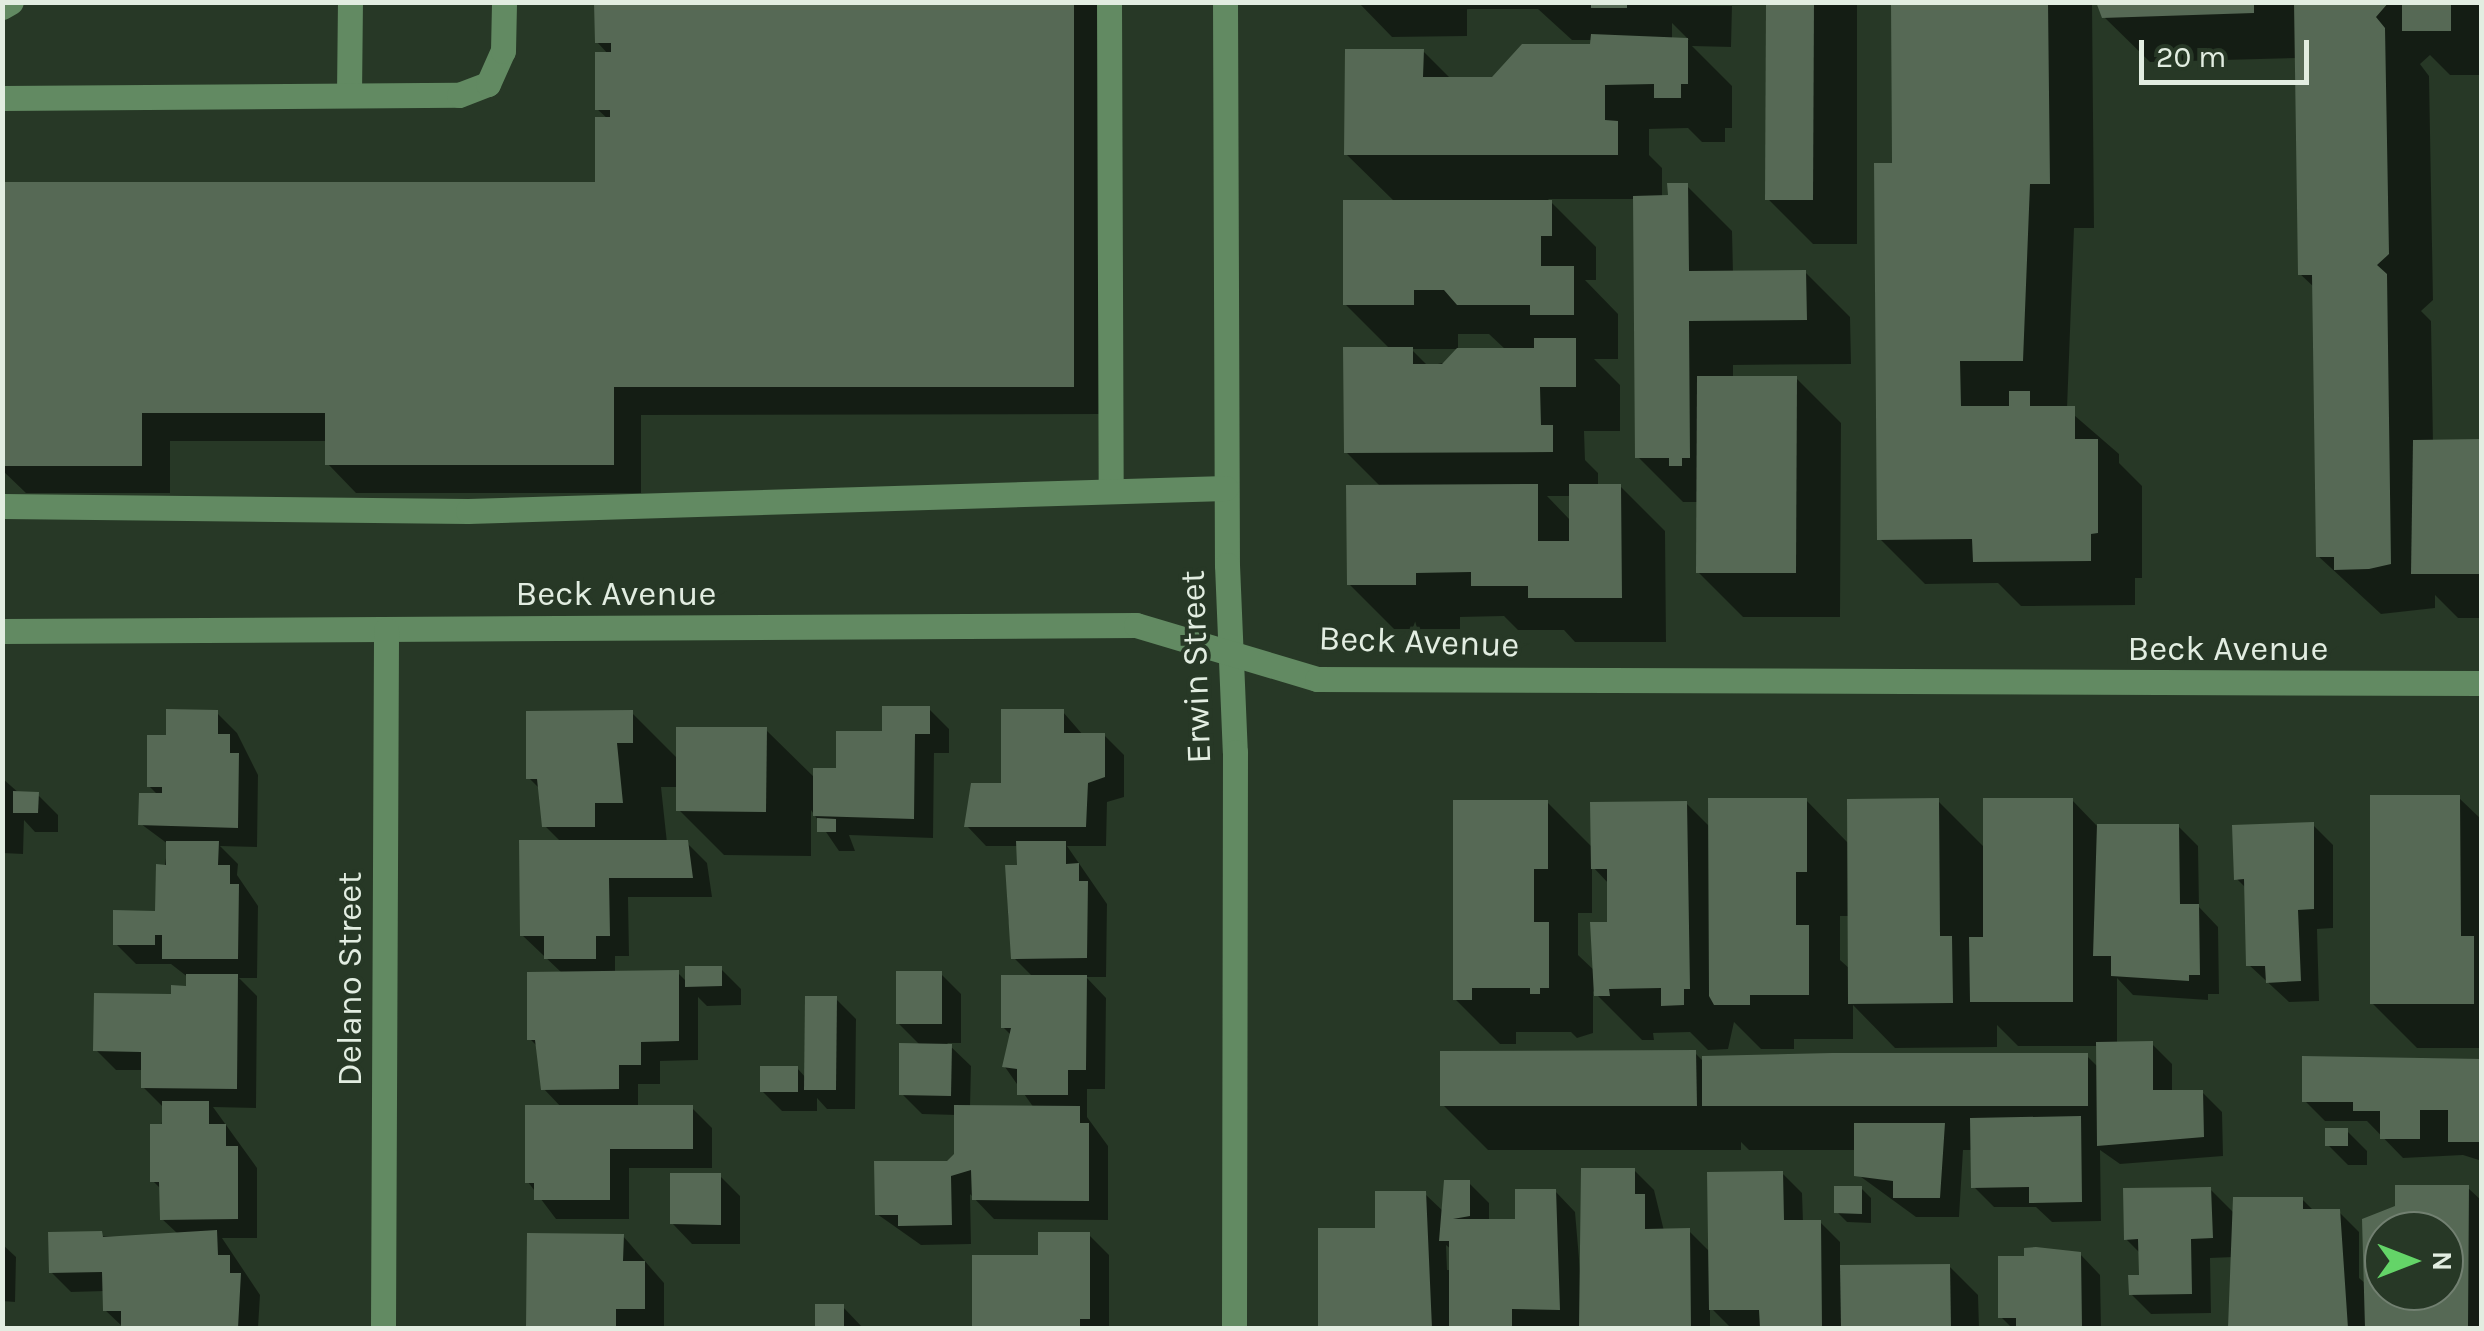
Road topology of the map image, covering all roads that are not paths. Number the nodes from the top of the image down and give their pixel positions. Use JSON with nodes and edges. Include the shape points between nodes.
{"nodes":[{"id":1,"x":10,"y":2,"type":"edge"},
{"id":2,"x":350,"y":2,"type":"edge"},
{"id":3,"x":504,"y":2,"type":"edge"},
{"id":4,"x":1109,"y":2,"type":"edge"},
{"id":5,"x":1226,"y":2,"type":"edge"},
{"id":6,"x":2,"y":7,"type":"edge"},
{"id":7,"x":349,"y":95,"type":"junction"},
{"id":8,"x":2,"y":98,"type":"edge"},
{"id":9,"x":1111,"y":488,"type":"junction"},
{"id":10,"x":1226,"y":488,"type":"junction"},
{"id":11,"x":2,"y":506,"type":"edge"},
{"id":12,"x":386,"y":630,"type":"junction"},
{"id":13,"x":2,"y":631,"type":"edge"},
{"id":14,"x":1232,"y":652,"type":"junction"},
{"id":15,"x":2482,"y":683,"type":"edge"},
{"id":16,"x":383,"y":1328,"type":"edge"},
{"id":17,"x":1234,"y":1328,"type":"edge"}],
"edges":[{"from":1,"to":6,"type":"street"},
{"from":2,"to":7,"type":"street"},
{"from":3,"to":7,"type":"street","via":[[502,51],[488,84],[459,95]]},
{"from":4,"to":9,"type":"street"},
{"from":5,"to":10,"type":"street","name":"Erwin Street"},
{"from":7,"to":8,"type":"street"},
{"from":9,"to":10,"type":"street"},
{"from":9,"to":11,"type":"street","via":[[468,511]]},
{"from":10,"to":14,"type":"street","name":"Erwin Street"},
{"from":12,"to":13,"type":"street","name":"Beck Avenue"},
{"from":12,"to":14,"type":"street","name":"Beck Avenue","via":[[1136,625]]},
{"from":12,"to":16,"type":"street","name":"Delano Street"},
{"from":14,"to":15,"type":"street","name":"Beck Avenue","via":[[1317,679]]},
{"from":14,"to":17,"type":"street","name":"Erwin Street"}]}
